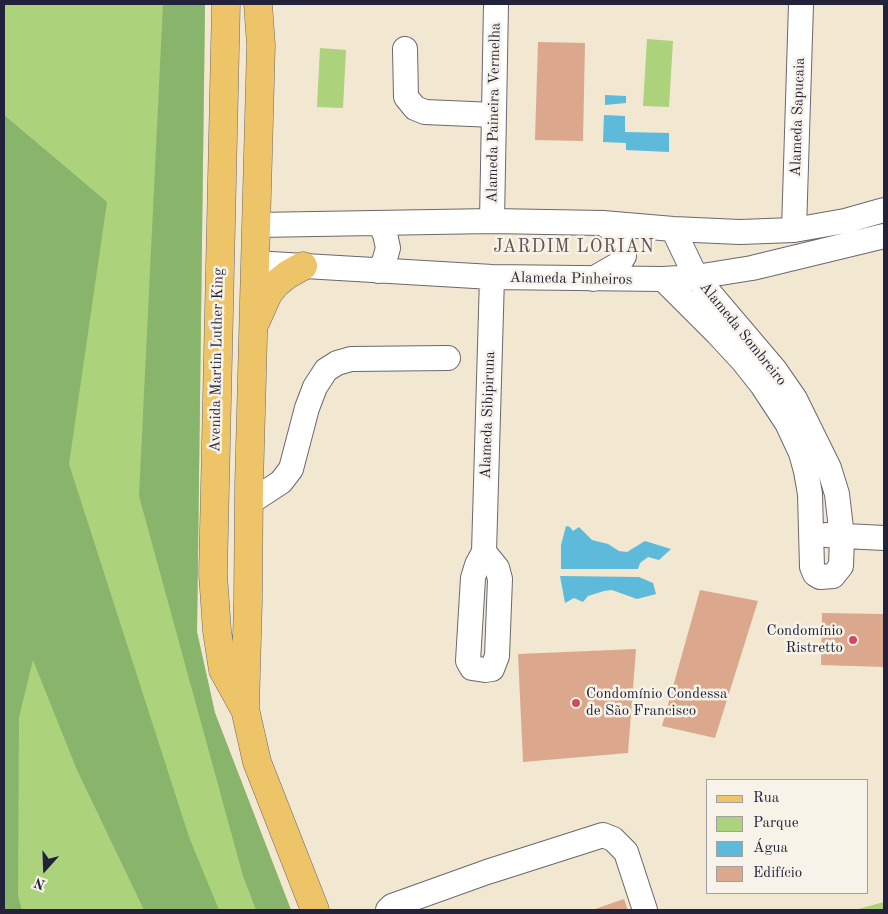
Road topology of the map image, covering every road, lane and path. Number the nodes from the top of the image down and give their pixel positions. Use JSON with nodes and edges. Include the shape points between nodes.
{"nodes":[{"id":1,"x":226,"y":4,"type":"edge"},
{"id":2,"x":258,"y":4,"type":"edge"},
{"id":3,"x":496,"y":4,"type":"edge"},
{"id":4,"x":801,"y":4,"type":"edge"},
{"id":5,"x":405,"y":50,"type":"dead end"},
{"id":6,"x":494,"y":115,"type":"junction"},
{"id":7,"x":884,"y":210,"type":"edge"},
{"id":8,"x":492,"y":221,"type":"junction"},
{"id":9,"x":379,"y":223,"type":"junction"},
{"id":10,"x":603,"y":223,"type":"junction"},
{"id":11,"x":256,"y":225,"type":"junction"},
{"id":12,"x":673,"y":229,"type":"junction"},
{"id":13,"x":794,"y":230,"type":"junction"},
{"id":14,"x":884,"y":236,"type":"edge"},
{"id":15,"x":223,"y":250,"type":"junction"},
{"id":16,"x":254,"y":263,"type":"junction"},
{"id":17,"x":303,"y":266,"type":"junction"},
{"id":18,"x":378,"y":271,"type":"junction"},
{"id":19,"x":492,"y":277,"type":"junction"},
{"id":20,"x":696,"y":277,"type":"junction"},
{"id":21,"x":593,"y":279,"type":"junction"},
{"id":22,"x":663,"y":279,"type":"junction"},
{"id":23,"x":253,"y":329,"type":"junction"},
{"id":24,"x":448,"y":358,"type":"dead end"},
{"id":25,"x":810,"y":494,"type":"junction"},
{"id":26,"x":837,"y":494,"type":"junction"},
{"id":27,"x":249,"y":503,"type":"junction"},
{"id":28,"x":811,"y":534,"type":"junction"},
{"id":29,"x":842,"y":537,"type":"junction"},
{"id":30,"x":884,"y":538,"type":"edge"},
{"id":31,"x":484,"y":552,"type":"dead end"},
{"id":32,"x":248,"y":579,"type":"junction"},
{"id":33,"x":214,"y":590,"type":"junction"},
{"id":34,"x":245,"y":709,"type":"junction"},
{"id":35,"x":315,"y":910,"type":"edge"},
{"id":36,"x":388,"y":910,"type":"edge"},
{"id":37,"x":645,"y":910,"type":"edge"}],
"edges":[{"from":1,"to":15,"type":"main road","name":"Avenida Martin Luther King"},
{"from":2,"to":11,"type":"main road","name":"Avenida Martin Luther King","via":[[261,45]]},
{"from":3,"to":6,"type":"street","name":"Alameda Paineira Vermelha"},
{"from":4,"to":13,"type":"street","name":"Alameda Sapucaia"},
{"from":5,"to":6,"type":"street","via":[[406,97],[415,108],[424,112]]},
{"from":6,"to":8,"type":"street","name":"Alameda Paineira Vermelha"},
{"from":7,"to":13,"type":"street"},
{"from":8,"to":9,"type":"street"},
{"from":8,"to":10,"type":"street"},
{"from":9,"to":11,"type":"street"},
{"from":9,"to":18,"type":"street","via":[[388,248]]},
{"from":10,"to":12,"type":"street"},
{"from":10,"to":21,"type":"street","via":[[618,234],[624,246],[624,256],[620,264]]},
{"from":11,"to":15,"type":"main road"},
{"from":11,"to":16,"type":"main road","name":"Avenida Martin Luther King"},
{"from":12,"to":13,"type":"street"},
{"from":12,"to":20,"type":"street","name":"Alameda Sombreiro"},
{"from":14,"to":20,"type":"street","name":"Alameda Pinheiros","via":[[752,268]]},
{"from":15,"to":16,"type":"main road"},
{"from":15,"to":33,"type":"main road","name":"Avenida Martin Luther King"},
{"from":16,"to":17,"type":"street","name":"Alameda Pinheiros"},
{"from":16,"to":23,"type":"main road","name":"Avenida Martin Luther King"},
{"from":17,"to":18,"type":"street","name":"Alameda Pinheiros"},
{"from":17,"to":23,"type":"main road","via":[[287,275],[268,294]]},
{"from":18,"to":19,"type":"street","name":"Alameda Pinheiros"},
{"from":19,"to":21,"type":"street","name":"Alameda Pinheiros"},
{"from":19,"to":31,"type":"street","name":"Alameda Sibipiruna"},
{"from":20,"to":22,"type":"street","name":"Alameda Pinheiros"},
{"from":20,"to":26,"type":"street","name":"Alameda Sombreiro","via":[[775,370],[795,399],[829,468]]},
{"from":21,"to":22,"type":"street","name":"Alameda Pinheiros"},
{"from":22,"to":25,"type":"street","name":"Alameda Sombreiro","via":[[743,361],[773,401],[801,453]]},
{"from":23,"to":27,"type":"main road","name":"Avenida Martin Luther King"},
{"from":24,"to":27,"type":"street","via":[[351,359],[326,370],[307,408],[291,469],[281,482]]},
{"from":25,"to":26,"type":"street"},
{"from":25,"to":28,"type":"street","name":"Alameda Sombreiro"},
{"from":26,"to":29,"type":"street","name":"Alameda Sombreiro"},
{"from":27,"to":32,"type":"main road","name":"Avenida Martin Luther King"},
{"from":28,"to":29,"type":"street"},
{"from":28,"to":29,"type":"street","name":"Alameda Sombreiro","via":[[812,567],[815,574],[826,577],[833,576],[841,566]]},
{"from":29,"to":30,"type":"street"},
{"from":32,"to":33,"type":"main road","via":[[242,597],[234,607],[222,604]]},
{"from":32,"to":34,"type":"main road","name":"Avenida Martin Luther King"},
{"from":33,"to":34,"type":"main road","name":"Avenida Martin Luther King","via":[[223,670]]},
{"from":34,"to":35,"type":"main road","name":"Avenida Martin Luther King","via":[[257,762]]},
{"from":36,"to":37,"type":"street","via":[[478,875],[603,835],[613,839],[626,852]]}]}
